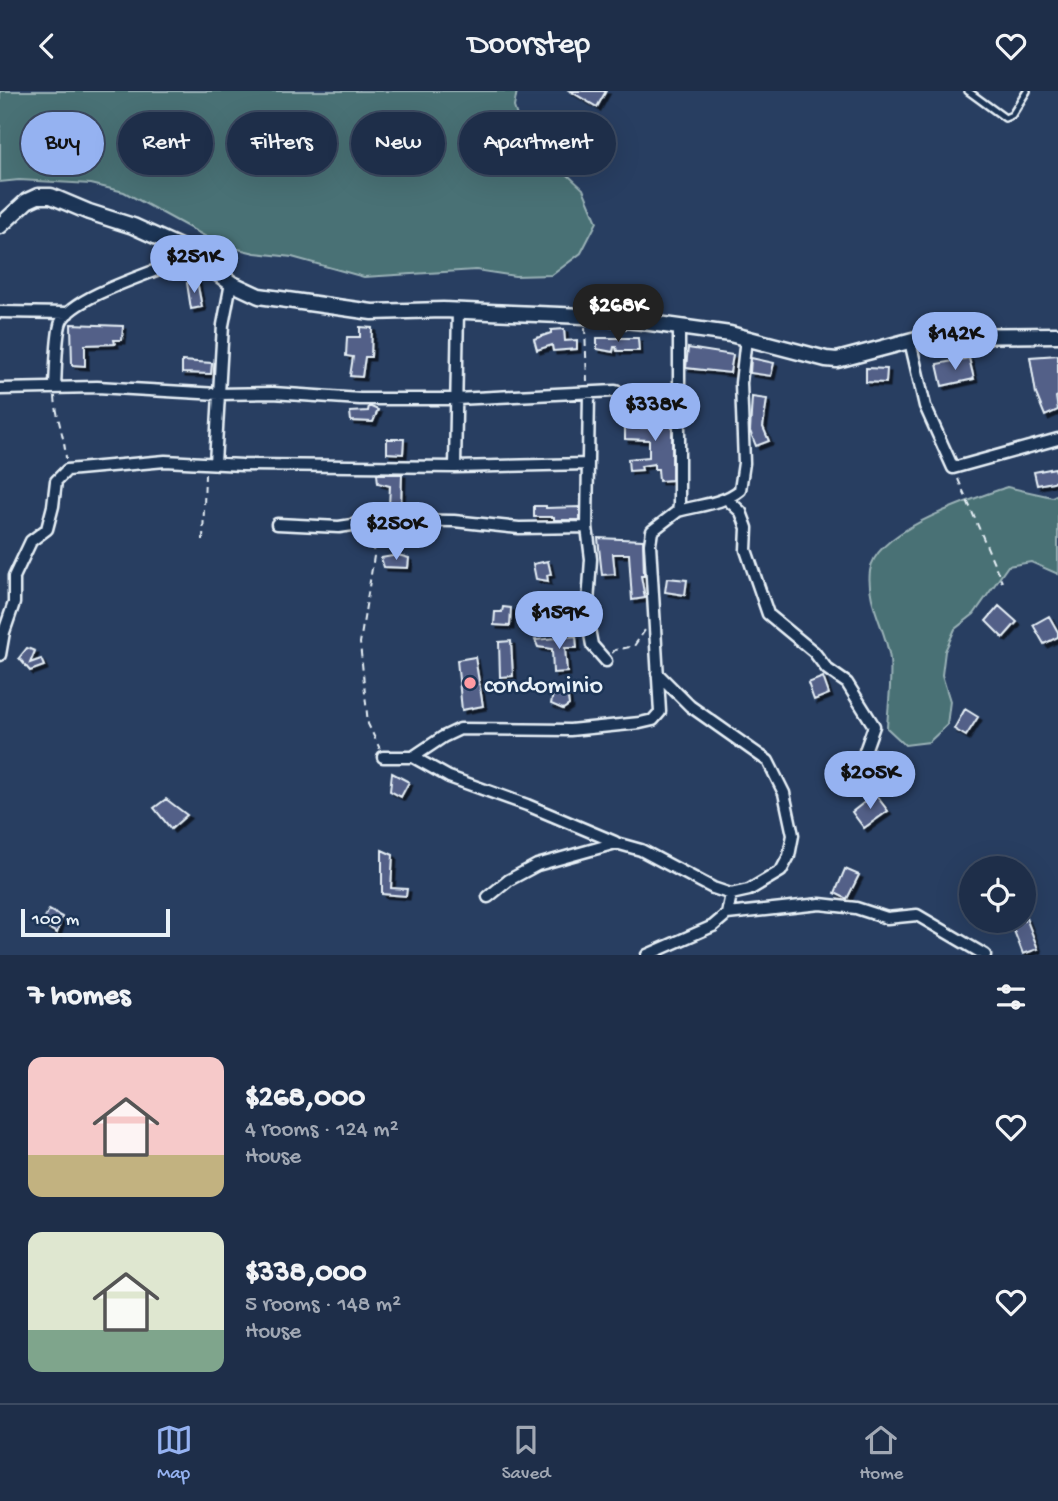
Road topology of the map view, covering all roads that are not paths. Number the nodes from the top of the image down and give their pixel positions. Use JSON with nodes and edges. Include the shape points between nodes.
{"nodes":[{"id":1,"x":968,"y":91,"type":"edge"},
{"id":2,"x":1027,"y":91,"type":"edge"},
{"id":3,"x":0,"y":226,"type":"edge"},
{"id":4,"x":194,"y":255,"type":"junction"},
{"id":5,"x":231,"y":283,"type":"junction"},
{"id":6,"x":458,"y":310,"type":"junction"},
{"id":7,"x":0,"y":312,"type":"edge"},
{"id":8,"x":68,"y":313,"type":"junction"},
{"id":9,"x":679,"y":326,"type":"junction"},
{"id":10,"x":1058,"y":335,"type":"edge"},
{"id":11,"x":746,"y":338,"type":"junction"},
{"id":12,"x":909,"y":341,"type":"junction"},
{"id":13,"x":55,"y":386,"type":"junction"},
{"id":14,"x":0,"y":389,"type":"edge"},
{"id":15,"x":589,"y":393,"type":"junction"},
{"id":16,"x":218,"y":394,"type":"junction"},
{"id":17,"x":456,"y":399,"type":"junction"},
{"id":18,"x":678,"y":403,"type":"junction"},
{"id":19,"x":1058,"y":439,"type":"edge"},
{"id":20,"x":210,"y":463,"type":"junction"},
{"id":21,"x":587,"y":464,"type":"junction"},
{"id":22,"x":455,"y":467,"type":"junction"},
{"id":23,"x":728,"y":500,"type":"junction"},
{"id":24,"x":678,"y":511,"type":"junction"},
{"id":25,"x":276,"y":524,"type":"dead end"},
{"id":26,"x":587,"y":527,"type":"junction"},
{"id":27,"x":0,"y":655,"type":"edge"},
{"id":28,"x":606,"y":661,"type":"road end"},
{"id":29,"x":656,"y":673,"type":"junction"},
{"id":30,"x":383,"y":757,"type":"road end"},
{"id":31,"x":413,"y":757,"type":"junction"},
{"id":32,"x":884,"y":763,"type":"dead end"},
{"id":33,"x":616,"y":842,"type":"junction"},
{"id":34,"x":731,"y":894,"type":"junction"},
{"id":35,"x":488,"y":897,"type":"dead end"},
{"id":36,"x":727,"y":914,"type":"junction"},
{"id":37,"x":647,"y":955,"type":"edge"},
{"id":38,"x":985,"y":955,"type":"edge"}],
"edges":[{"from":1,"to":2,"type":"lane","via":[[1005,118],[1012,115]]},
{"from":3,"to":4,"type":"main road","via":[[27,201],[51,197],[133,226]]},
{"from":4,"to":5,"type":"main road"},
{"from":4,"to":8,"type":"street","via":[[134,278]]},
{"from":5,"to":6,"type":"main road","via":[[258,296],[372,312]]},
{"from":5,"to":16,"type":"street"},
{"from":6,"to":9,"type":"main road"},
{"from":6,"to":17,"type":"street"},
{"from":7,"to":8,"type":"street"},
{"from":8,"to":13,"type":"street","via":[[61,321]]},
{"from":9,"to":11,"type":"main road"},
{"from":9,"to":18,"type":"street"},
{"from":10,"to":12,"type":"main road","via":[[940,335]]},
{"from":11,"to":12,"type":"main road","via":[[837,360]]},
{"from":11,"to":23,"type":"street","via":[[740,383],[744,463],[740,490]]},
{"from":12,"to":19,"type":"street","via":[[925,406],[953,468]]},
{"from":13,"to":14,"type":"street"},
{"from":13,"to":16,"type":"street"},
{"from":15,"to":17,"type":"street"},
{"from":15,"to":18,"type":"street","via":[[615,391]]},
{"from":15,"to":21,"type":"street"},
{"from":16,"to":17,"type":"street"},
{"from":16,"to":20,"type":"street"},
{"from":17,"to":22,"type":"street"},
{"from":18,"to":24,"type":"street"},
{"from":20,"to":22,"type":"street"},
{"from":20,"to":27,"type":"street","via":[[165,461],[67,470],[56,481],[47,529],[31,541],[14,577],[14,603]]},
{"from":21,"to":22,"type":"street"},
{"from":21,"to":26,"type":"street"},
{"from":23,"to":24,"type":"street"},
{"from":23,"to":32,"type":"street","via":[[741,512],[747,528],[746,550],[768,614],[847,683],[874,726],[865,751]]},
{"from":24,"to":29,"type":"street","via":[[652,531],[650,544]]},
{"from":25,"to":26,"type":"street","via":[[339,527],[454,521],[519,528]]},
{"from":26,"to":28,"type":"street","via":[[591,559],[587,618],[592,645]]},
{"from":29,"to":31,"type":"street","via":[[660,712],[653,720],[570,730],[460,729]]},
{"from":29,"to":34,"type":"street","via":[[690,706],[768,761],[784,793],[793,835],[782,871],[750,890]]},
{"from":30,"to":31,"type":"street"},
{"from":31,"to":33,"type":"street","via":[[449,777]]},
{"from":33,"to":34,"type":"street"},
{"from":33,"to":35,"type":"street","via":[[537,865]]},
{"from":34,"to":36,"type":"street"},
{"from":36,"to":37,"type":"street","via":[[713,926]]},
{"from":36,"to":38,"type":"street","via":[[820,904],[887,918],[917,915]]}]}
